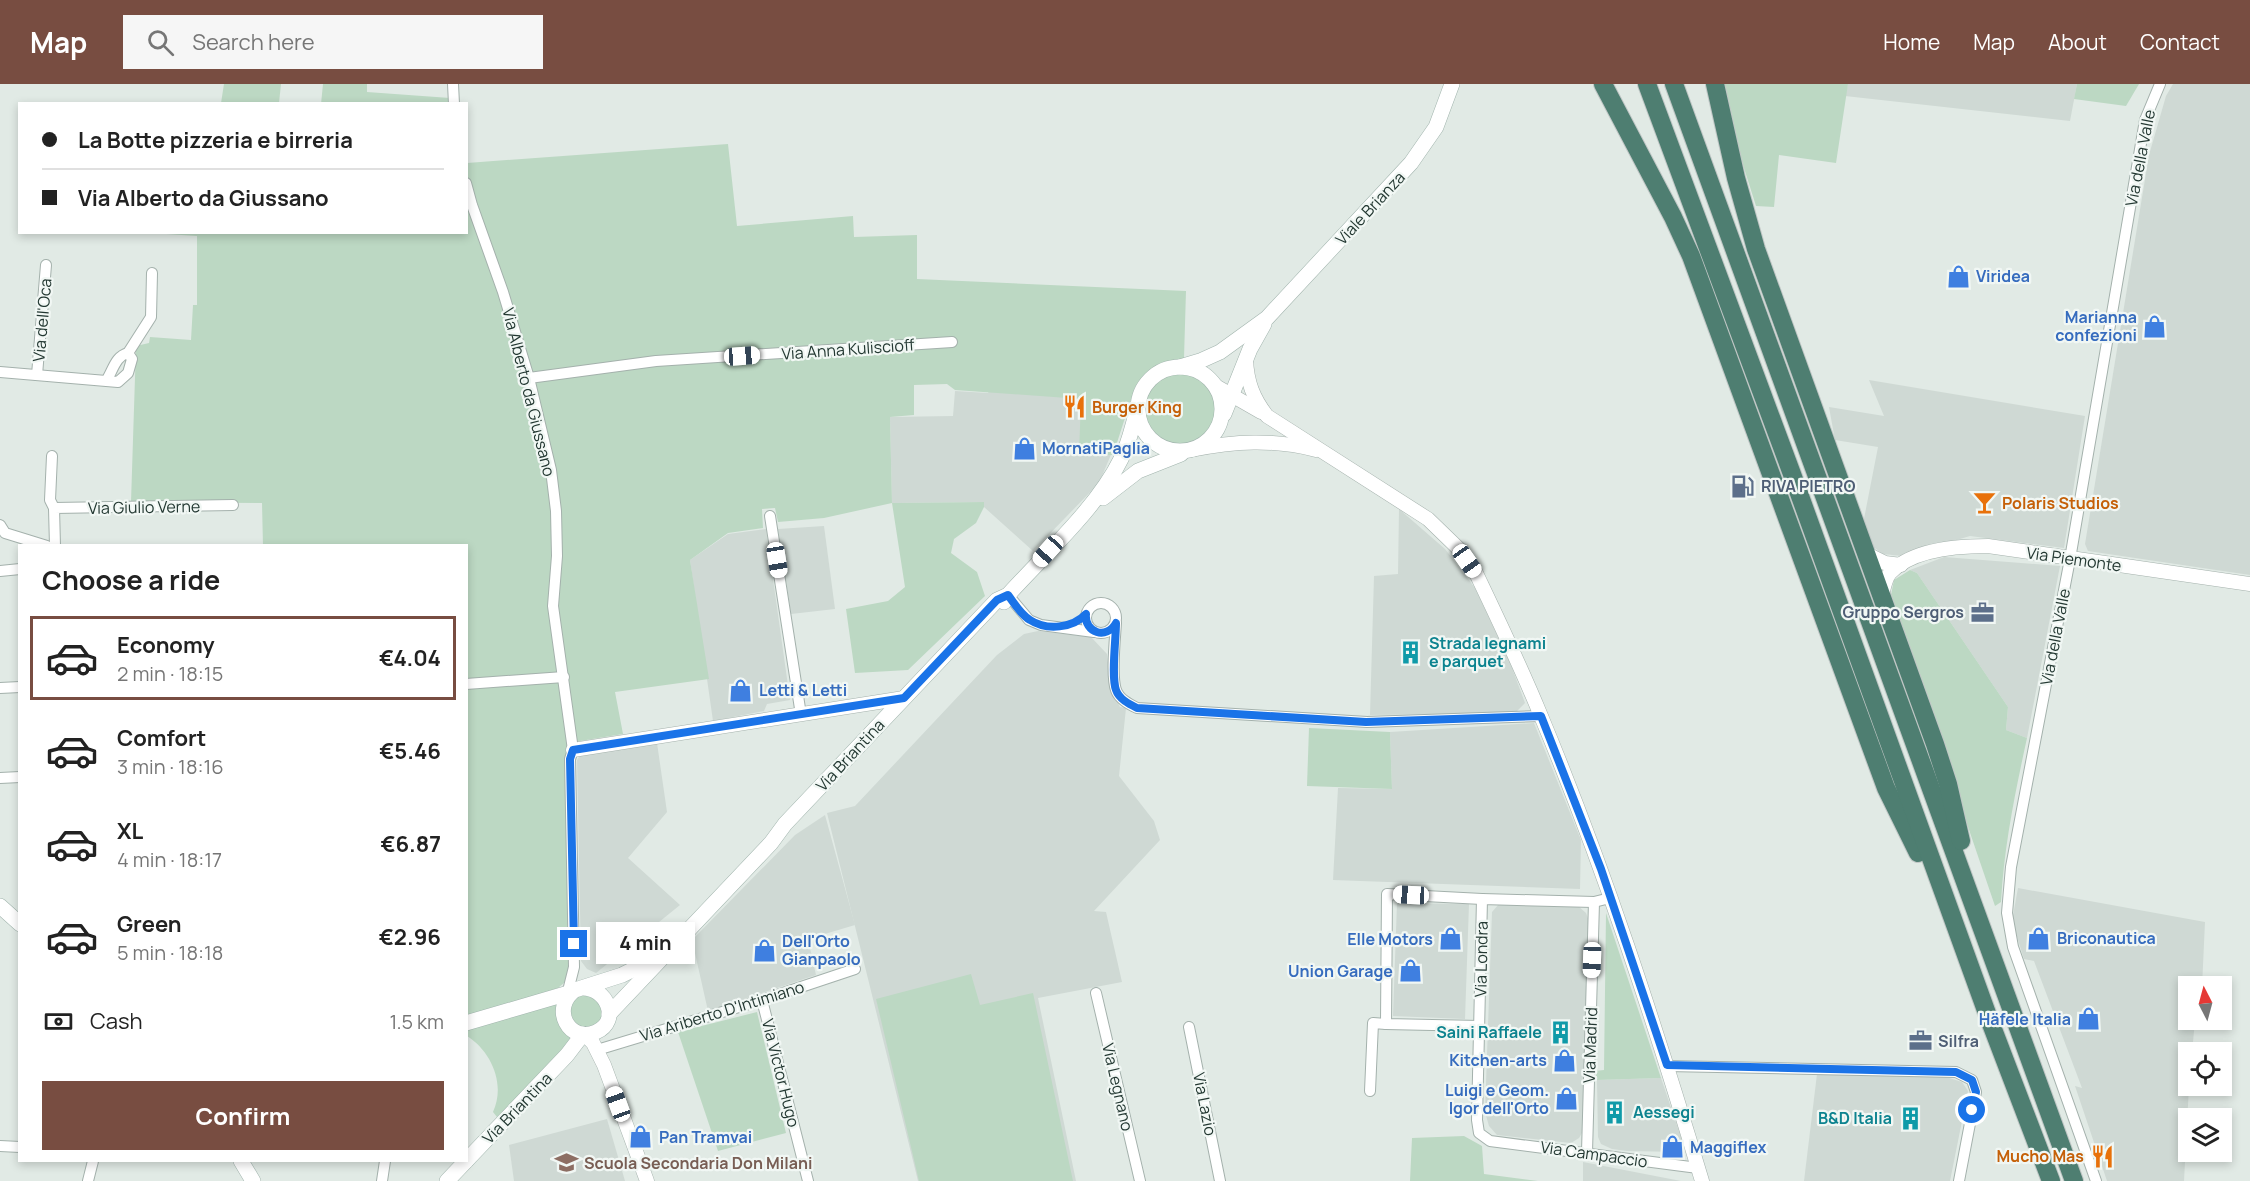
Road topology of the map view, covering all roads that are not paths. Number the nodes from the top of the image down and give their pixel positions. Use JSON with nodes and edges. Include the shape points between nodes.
{"nodes":[{"id":1,"x":453,"y":84,"type":"edge"},
{"id":2,"x":1452,"y":84,"type":"edge"},
{"id":3,"x":1603,"y":84,"type":"edge"},
{"id":4,"x":1647,"y":84,"type":"edge"},
{"id":5,"x":1674,"y":84,"type":"edge"},
{"id":6,"x":1715,"y":84,"type":"edge"},
{"id":7,"x":2160,"y":84,"type":"edge"},
{"id":8,"x":454,"y":102,"type":"edge"},
{"id":9,"x":468,"y":190,"type":"edge"},
{"id":10,"x":46,"y":265,"type":"dead end"},
{"id":11,"x":152,"y":273,"type":"dead end"},
{"id":12,"x":1267,"y":318,"type":"junction"},
{"id":13,"x":952,"y":342,"type":"dead end"},
{"id":14,"x":1246,"y":358,"type":"junction"},
{"id":15,"x":1180,"y":367,"type":"junction"},
{"id":16,"x":0,"y":372,"type":"edge"},
{"id":17,"x":37,"y":375,"type":"junction"},
{"id":18,"x":529,"y":378,"type":"junction"},
{"id":19,"x":1214,"y":385,"type":"junction"},
{"id":20,"x":1231,"y":394,"type":"junction"},
{"id":21,"x":1137,"y":411,"type":"junction"},
{"id":22,"x":1267,"y":416,"type":"junction"},
{"id":23,"x":1221,"y":419,"type":"junction"},
{"id":24,"x":1190,"y":451,"type":"junction"},
{"id":25,"x":1322,"y":452,"type":"junction"},
{"id":26,"x":52,"y":456,"type":"dead end"},
{"id":27,"x":233,"y":506,"type":"dead end"},
{"id":28,"x":54,"y":508,"type":"junction"},
{"id":29,"x":1086,"y":511,"type":"junction"},
{"id":30,"x":770,"y":516,"type":"dead end"},
{"id":31,"x":0,"y":525,"type":"edge"},
{"id":32,"x":41,"y":544,"type":"edge"},
{"id":33,"x":55,"y":544,"type":"edge"},
{"id":34,"x":1868,"y":554,"type":"junction"},
{"id":35,"x":2070,"y":559,"type":"junction"},
{"id":36,"x":1901,"y":565,"type":"junction"},
{"id":37,"x":18,"y":569,"type":"edge"},
{"id":38,"x":0,"y":571,"type":"edge"},
{"id":39,"x":2250,"y":584,"type":"edge"},
{"id":40,"x":1008,"y":595,"type":"junction"},
{"id":41,"x":1882,"y":595,"type":"junction"},
{"id":42,"x":1086,"y":614,"type":"junction"},
{"id":43,"x":1116,"y":623,"type":"junction"},
{"id":44,"x":1063,"y":627,"type":"junction"},
{"id":45,"x":1096,"y":632,"type":"junction"},
{"id":46,"x":1114,"y":663,"type":"junction"},
{"id":47,"x":564,"y":677,"type":"junction"},
{"id":48,"x":468,"y":684,"type":"edge"},
{"id":49,"x":18,"y":687,"type":"edge"},
{"id":50,"x":0,"y":688,"type":"edge"},
{"id":51,"x":904,"y":698,"type":"junction"},
{"id":52,"x":801,"y":715,"type":"junction"},
{"id":53,"x":1541,"y":716,"type":"junction"},
{"id":54,"x":573,"y":750,"type":"junction"},
{"id":55,"x":18,"y":777,"type":"edge"},
{"id":56,"x":0,"y":778,"type":"edge"},
{"id":57,"x":771,"y":843,"type":"junction"},
{"id":58,"x":1610,"y":898,"type":"junction"},
{"id":59,"x":1482,"y":899,"type":"junction"},
{"id":60,"x":1594,"y":902,"type":"junction"},
{"id":61,"x":0,"y":906,"type":"edge"},
{"id":62,"x":1977,"y":914,"type":"junction"},
{"id":63,"x":18,"y":922,"type":"edge"},
{"id":64,"x":1956,"y":929,"type":"junction"},
{"id":65,"x":671,"y":948,"type":"junction"},
{"id":66,"x":855,"y":969,"type":"dead end"},
{"id":67,"x":572,"y":993,"type":"junction"},
{"id":68,"x":1096,"y":993,"type":"dead end"},
{"id":69,"x":762,"y":1000,"type":"junction"},
{"id":70,"x":468,"y":1022,"type":"edge"},
{"id":71,"x":1386,"y":1024,"type":"junction"},
{"id":72,"x":1479,"y":1026,"type":"junction"},
{"id":73,"x":1189,"y":1027,"type":"dead end"},
{"id":74,"x":584,"y":1034,"type":"junction"},
{"id":75,"x":603,"y":1035,"type":"junction"},
{"id":76,"x":567,"y":1055,"type":"junction"},
{"id":77,"x":1667,"y":1065,"type":"junction"},
{"id":78,"x":1370,"y":1091,"type":"dead end"},
{"id":79,"x":1490,"y":1141,"type":"joint"},
{"id":80,"x":0,"y":1146,"type":"edge"},
{"id":81,"x":18,"y":1147,"type":"edge"},
{"id":82,"x":1587,"y":1152,"type":"junction"},
{"id":83,"x":93,"y":1162,"type":"edge"},
{"id":84,"x":242,"y":1162,"type":"edge"},
{"id":85,"x":385,"y":1162,"type":"edge"},
{"id":86,"x":460,"y":1173,"type":"edge"},
{"id":87,"x":1700,"y":1174,"type":"edge"},
{"id":88,"x":88,"y":1181,"type":"edge"},
{"id":89,"x":253,"y":1181,"type":"edge"},
{"id":90,"x":382,"y":1181,"type":"edge"},
{"id":91,"x":646,"y":1181,"type":"edge"},
{"id":92,"x":808,"y":1181,"type":"edge"},
{"id":93,"x":1140,"y":1181,"type":"edge"},
{"id":94,"x":1220,"y":1181,"type":"edge"},
{"id":95,"x":1959,"y":1181,"type":"edge"},
{"id":96,"x":2051,"y":1181,"type":"edge"},
{"id":97,"x":2074,"y":1181,"type":"edge"},
{"id":98,"x":2096,"y":1181,"type":"edge"}],
"edges":[{"from":1,"to":8,"type":"street"},
{"from":2,"to":12,"type":"main road","name":"Viale Brianza","via":[[1436,127],[1411,163]]},
{"from":3,"to":64,"type":"highway","via":[[1695,266],[1886,788]]},
{"from":4,"to":64,"type":"highway"},
{"from":5,"to":62,"type":"highway"},
{"from":6,"to":34,"type":"highway","via":[[1756,249]]},
{"from":7,"to":35,"type":"street","name":"Via della Valle","via":[[2145,120]]},
{"from":9,"to":18,"type":"street","name":"Via Alberto da Giussano"},
{"from":10,"to":17,"type":"street","name":"Via dell'Oca"},
{"from":11,"to":17,"type":"street","name":"Via dell'Oca","via":[[151,316],[128,353],[132,359],[123,379],[118,382]]},
{"from":12,"to":14,"type":"main road"},
{"from":12,"to":15,"type":"main road","via":[[1220,352]]},
{"from":13,"to":18,"type":"street","name":"Via Anna Kuliscioff","via":[[656,361]]},
{"from":14,"to":20,"type":"main road"},
{"from":14,"to":22,"type":"street","via":[[1251,391]]},
{"from":15,"to":19,"type":"main road","via":[[1200,372]]},
{"from":15,"to":21,"type":"main road","via":[[1158,372],[1147,381]]},
{"from":16,"to":17,"type":"street","name":"Via dell'Oca"},
{"from":18,"to":47,"type":"street","name":"Via Alberto da Giussano","via":[[551,470],[556,511],[554,606]]},
{"from":19,"to":20,"type":"street"},
{"from":19,"to":23,"type":"main road","via":[[1222,404]]},
{"from":20,"to":22,"type":"street"},
{"from":20,"to":23,"type":"main road"},
{"from":21,"to":24,"type":"main road","via":[[1140,425],[1156,445],[1170,451]]},
{"from":21,"to":29,"type":"main road","name":"Via Briantina","via":[[1121,459]]},
{"from":22,"to":25,"type":"street"},
{"from":23,"to":24,"type":"main road","via":[[1204,445]]},
{"from":24,"to":25,"type":"street","via":[[1224,443],[1260,442]]},
{"from":24,"to":29,"type":"main road","name":"Via Briantina","via":[[1138,471]]},
{"from":25,"to":53,"type":"street","via":[[1428,519],[1460,550],[1475,571]]},
{"from":26,"to":28,"type":"street","via":[[50,500]]},
{"from":27,"to":28,"type":"street","name":"Via Giulio Verne"},
{"from":28,"to":33,"type":"street"},
{"from":29,"to":40,"type":"main road","name":"Via Briantina"},
{"from":30,"to":52,"type":"street"},
{"from":31,"to":32,"type":"street","via":[[5,533]]},
{"from":34,"to":36,"type":"street","via":[[1885,563]]},
{"from":34,"to":41,"type":"highway"},
{"from":35,"to":36,"type":"street","name":"Via Piemonte","via":[[1988,546],[1952,546]]},
{"from":35,"to":39,"type":"street","name":"Via Piemonte"},
{"from":35,"to":98,"type":"street","name":"Via della Valle","via":[[2011,867],[2007,913],[2013,947]]},
{"from":36,"to":41,"type":"street","via":[[1887,578]]},
{"from":37,"to":38,"type":"street"},
{"from":40,"to":44,"type":"street","via":[[1029,620]]},
{"from":40,"to":51,"type":"main road","name":"Via Briantina","via":[[997,600]]},
{"from":40,"to":57,"type":"main road","name":"Via Briantina","via":[[1001,607],[791,829]]},
{"from":41,"to":62,"type":"highway","via":[[1948,784]]},
{"from":42,"to":43,"type":"street","via":[[1096,603],[1105,603],[1116,612]]},
{"from":42,"to":44,"type":"street"},
{"from":42,"to":45,"type":"street","via":[[1087,624]]},
{"from":43,"to":45,"type":"street","via":[[1109,631]]},
{"from":43,"to":46,"type":"street"},
{"from":44,"to":45,"type":"street"},
{"from":45,"to":46,"type":"street","via":[[1108,646]]},
{"from":46,"to":53,"type":"street","via":[[1116,690],[1123,700],[1137,708],[1366,722]]},
{"from":47,"to":48,"type":"street"},
{"from":47,"to":54,"type":"street","name":"Via Alberto da Giussano"},
{"from":49,"to":50,"type":"street"},
{"from":51,"to":52,"type":"street"},
{"from":51,"to":57,"type":"main road","name":"Via Briantina"},
{"from":52,"to":54,"type":"street"},
{"from":53,"to":58,"type":"street"},
{"from":54,"to":67,"type":"street","name":"Via Alberto da Giussano"},
{"from":55,"to":56,"type":"street"},
{"from":57,"to":65,"type":"main road","name":"Via Briantina"},
{"from":58,"to":60,"type":"street","name":"Via Londra"},
{"from":58,"to":77,"type":"street"},
{"from":59,"to":60,"type":"street","name":"Via Londra"},
{"from":59,"to":71,"type":"street","via":[[1387,894]]},
{"from":59,"to":72,"type":"street","name":"Via Londra"},
{"from":60,"to":82,"type":"street","name":"Via Madrid"},
{"from":61,"to":63,"type":"main road"},
{"from":62,"to":97,"type":"highway"},
{"from":64,"to":96,"type":"highway"},
{"from":65,"to":67,"type":"main road","name":"Via Briantina","via":[[636,969]]},
{"from":65,"to":75,"type":"main road","name":"Via Briantina"},
{"from":66,"to":69,"type":"street","name":"Via Ariberto D'Intimiano"},
{"from":67,"to":70,"type":"main road","name":"Via Briantina"},
{"from":67,"to":74,"type":"main road","via":[[562,1010],[565,1022]]},
{"from":67,"to":75,"type":"main road","via":[[595,990],[603,994],[608,1002]]},
{"from":68,"to":93,"type":"street","name":"Via Legnano"},
{"from":69,"to":75,"type":"street","name":"Via Ariberto D'Intimiano","via":[[623,1041]]},
{"from":69,"to":92,"type":"street","name":"Via Victor Hugo"},
{"from":71,"to":72,"type":"street"},
{"from":71,"to":78,"type":"street","via":[[1373,1023]]},
{"from":72,"to":79,"type":"street","name":"Via Londra","via":[[1477,1120],[1479,1133]]},
{"from":73,"to":94,"type":"street","name":"Via Lazio"},
{"from":74,"to":75,"type":"main road"},
{"from":74,"to":76,"type":"main road","name":"Via Briantina"},
{"from":75,"to":76,"type":"street"},
{"from":75,"to":91,"type":"street","via":[[604,1065]]},
{"from":76,"to":86,"type":"main road","name":"Via Briantina"},
{"from":77,"to":87,"type":"street"},
{"from":77,"to":95,"type":"street","via":[[1956,1072],[1972,1080],[1976,1092]]},
{"from":79,"to":82,"type":"street","name":"Via Campaccio"},
{"from":80,"to":81,"type":"street"},
{"from":82,"to":87,"type":"street","name":"Via Campaccio"},
{"from":83,"to":88,"type":"street"},
{"from":84,"to":89,"type":"main road"},
{"from":85,"to":90,"type":"street"}]}
